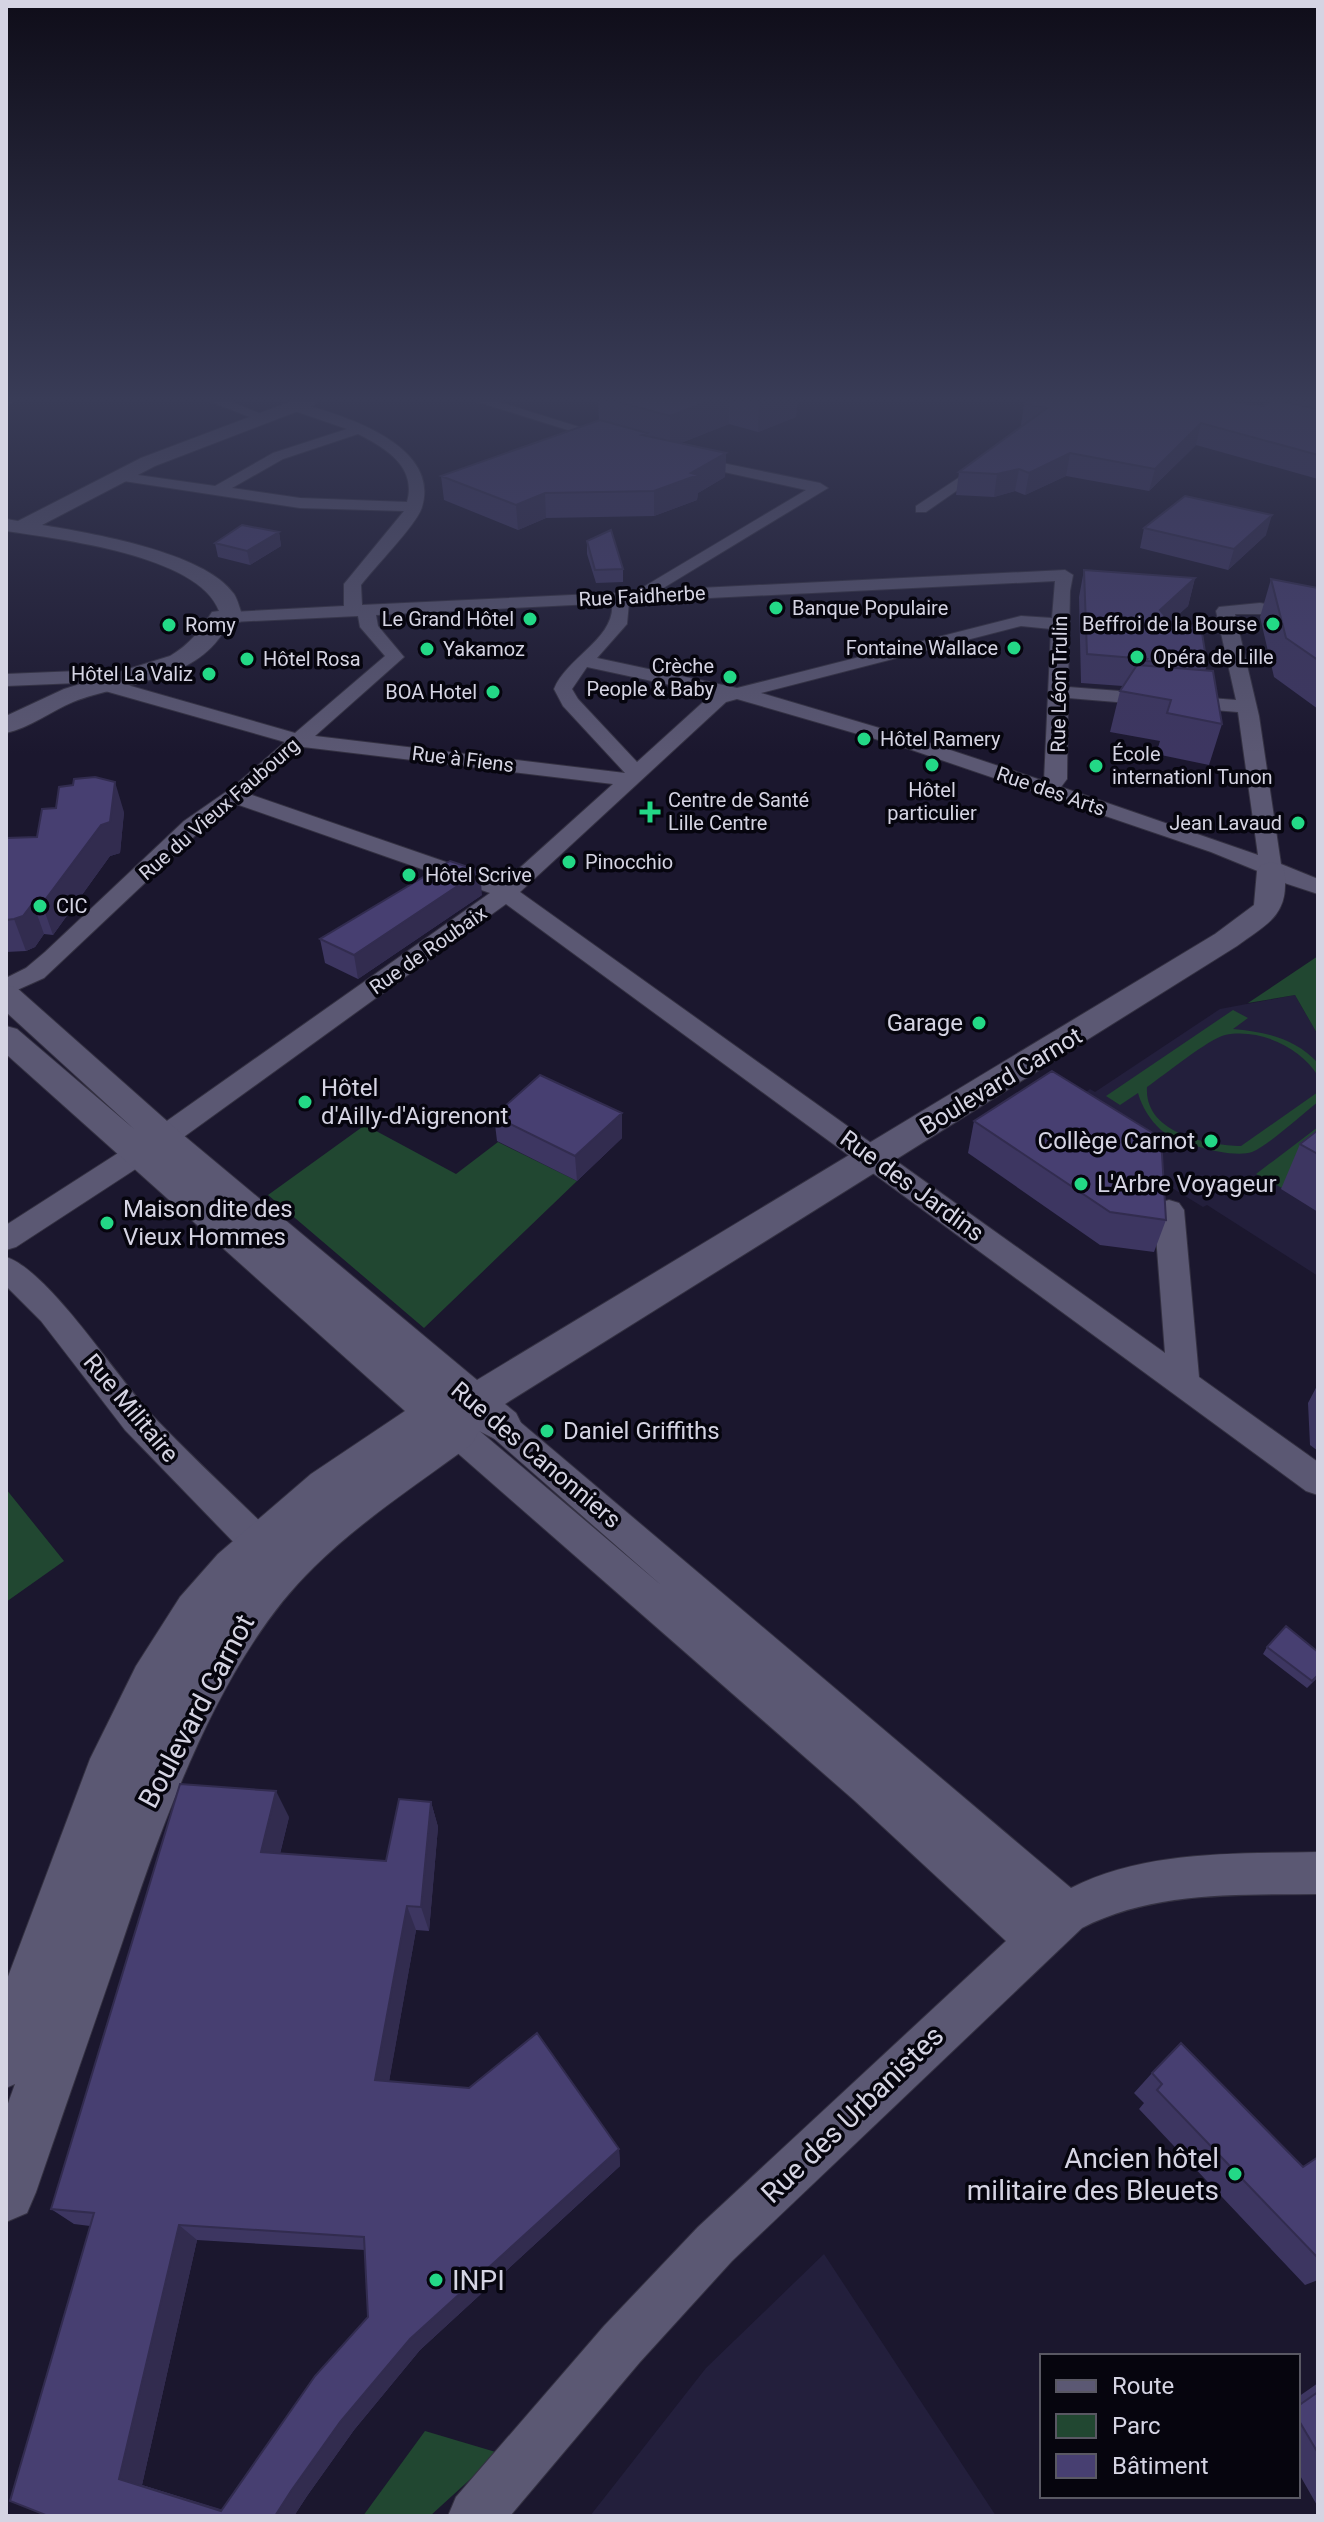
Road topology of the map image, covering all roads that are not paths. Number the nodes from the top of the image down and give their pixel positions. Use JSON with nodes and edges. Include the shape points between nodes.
{"nodes":[{"id":1,"x":403,"y":519,"type":"edge"},
{"id":2,"x":766,"y":519,"type":"edge"},
{"id":3,"x":14,"y":526,"type":"edge"},
{"id":4,"x":1065,"y":575,"type":"joint"},
{"id":5,"x":629,"y":597,"type":"junction"},
{"id":6,"x":360,"y":610,"type":"junction"},
{"id":7,"x":226,"y":617,"type":"junction"},
{"id":8,"x":1318,"y":618,"type":"edge"},
{"id":9,"x":1060,"y":624,"type":"junction"},
{"id":10,"x":586,"y":661,"type":"junction"},
{"id":11,"x":6,"y":680,"type":"edge"},
{"id":12,"x":106,"y":686,"type":"junction"},
{"id":13,"x":733,"y":692,"type":"junction"},
{"id":14,"x":1059,"y":692,"type":"junction"},
{"id":15,"x":1247,"y":707,"type":"junction"},
{"id":16,"x":6,"y":726,"type":"edge"},
{"id":17,"x":299,"y":740,"type":"junction"},
{"id":18,"x":631,"y":776,"type":"junction"},
{"id":19,"x":1048,"y":790,"type":"junction"},
{"id":20,"x":233,"y":796,"type":"junction"},
{"id":21,"x":1271,"y":871,"type":"junction"},
{"id":22,"x":1318,"y":887,"type":"edge"},
{"id":23,"x":506,"y":893,"type":"junction"},
{"id":24,"x":6,"y":988,"type":"edge"},
{"id":25,"x":6,"y":995,"type":"edge"},
{"id":26,"x":6,"y":1036,"type":"edge"},
{"id":27,"x":152,"y":1145,"type":"junction"},
{"id":28,"x":875,"y":1158,"type":"junction"},
{"id":29,"x":1169,"y":1210,"type":"edge"},
{"id":30,"x":6,"y":1239,"type":"edge"},
{"id":31,"x":6,"y":1268,"type":"edge"},
{"id":32,"x":1183,"y":1382,"type":"junction"},
{"id":33,"x":466,"y":1418,"type":"junction"},
{"id":34,"x":1318,"y":1481,"type":"edge"},
{"id":35,"x":259,"y":1544,"type":"junction"},
{"id":36,"x":1318,"y":1873,"type":"edge"},
{"id":37,"x":1052,"y":1928,"type":"junction"},
{"id":38,"x":6,"y":2059,"type":"edge"},
{"id":39,"x":6,"y":2192,"type":"edge"},
{"id":40,"x":475,"y":2516,"type":"edge"}],
"edges":[{"from":1,"to":6,"type":"street","via":[[354,580],[351,587]]},
{"from":2,"to":5,"type":"street"},
{"from":3,"to":7,"type":"street","via":[[196,571],[229,600]]},
{"from":4,"to":5,"type":"street","name":"Rue Faidherbe"},
{"from":4,"to":9,"type":"street","name":"Rue Léon Trulin"},
{"from":5,"to":6,"type":"street","name":"Rue Faidherbe"},
{"from":5,"to":10,"type":"street","via":[[622,617]]},
{"from":6,"to":7,"type":"street","name":"Rue Faidherbe"},
{"from":6,"to":17,"type":"street","name":"Rue du Vieux Faubourg","via":[[395,657]]},
{"from":7,"to":12,"type":"street","via":[[199,648]]},
{"from":8,"to":15,"type":"street","name":"Boulevard Carnot","via":[[1267,607],[1225,611]]},
{"from":9,"to":13,"type":"street","via":[[1021,621]]},
{"from":9,"to":14,"type":"street","name":"Rue Léon Trulin"},
{"from":10,"to":13,"type":"street","name":"Rue des Arts"},
{"from":10,"to":18,"type":"street","via":[[570,673],[563,689]]},
{"from":11,"to":12,"type":"street","name":"Rue à Fiens","via":[[75,676]]},
{"from":12,"to":16,"type":"street","via":[[63,698]]},
{"from":12,"to":17,"type":"street","name":"Rue à Fiens"},
{"from":13,"to":18,"type":"street","name":"Rue de Roubaix","via":[[719,698]]},
{"from":13,"to":19,"type":"street","name":"Rue des Arts","via":[[902,740]]},
{"from":14,"to":15,"type":"street"},
{"from":14,"to":19,"type":"street","name":"Rue Léon Trulin","via":[[1057,779]]},
{"from":15,"to":21,"type":"street","name":"Boulevard Carnot"},
{"from":17,"to":18,"type":"street","name":"Rue à Fiens"},
{"from":17,"to":20,"type":"street","name":"Rue du Vieux Faubourg"},
{"from":18,"to":23,"type":"street","name":"Rue de Roubaix"},
{"from":19,"to":21,"type":"street","name":"Rue des Arts","via":[[1210,844]]},
{"from":20,"to":23,"type":"street","name":"Rue des Jardins"},
{"from":20,"to":24,"type":"street","name":"Rue du Vieux Faubourg","via":[[192,826],[54,957]]},
{"from":21,"to":22,"type":"street","name":"Rue des Arts"},
{"from":21,"to":28,"type":"street","name":"Boulevard Carnot","via":[[1271,901],[1256,918]]},
{"from":23,"to":27,"type":"street","name":"Rue de Roubaix"},
{"from":23,"to":28,"type":"street","name":"Rue des Jardins"},
{"from":25,"to":27,"type":"street","name":"Rue des Canonniers"},
{"from":26,"to":27,"type":"street","name":"Rue des Canonniers"},
{"from":27,"to":30,"type":"street","name":"Rue de Roubaix"},
{"from":27,"to":33,"type":"street","name":"Rue des Canonniers"},
{"from":28,"to":32,"type":"street","name":"Rue des Jardins"},
{"from":28,"to":33,"type":"street","name":"Boulevard Carnot"},
{"from":29,"to":32,"type":"street"},
{"from":31,"to":35,"type":"street","name":"Rue Militaire","via":[[52,1313],[137,1421]]},
{"from":32,"to":34,"type":"street","name":"Rue des Jardins"},
{"from":33,"to":35,"type":"street","name":"Boulevard Carnot","via":[[326,1487]]},
{"from":33,"to":37,"type":"street","name":"Rue des Canonniers"},
{"from":33,"to":39,"type":"street","name":"Boulevard Carnot","via":[[297,1554],[255,1602],[220,1655],[146,1798]]},
{"from":35,"to":38,"type":"street","name":"Boulevard Carnot","via":[[196,1612],[147,1693],[115,1759]]},
{"from":36,"to":37,"type":"street","name":"Rue des Urbanistes","via":[[1160,1883],[1099,1897]]},
{"from":37,"to":40,"type":"street","name":"Rue des Urbanistes","via":[[712,2247],[592,2377]]}]}
